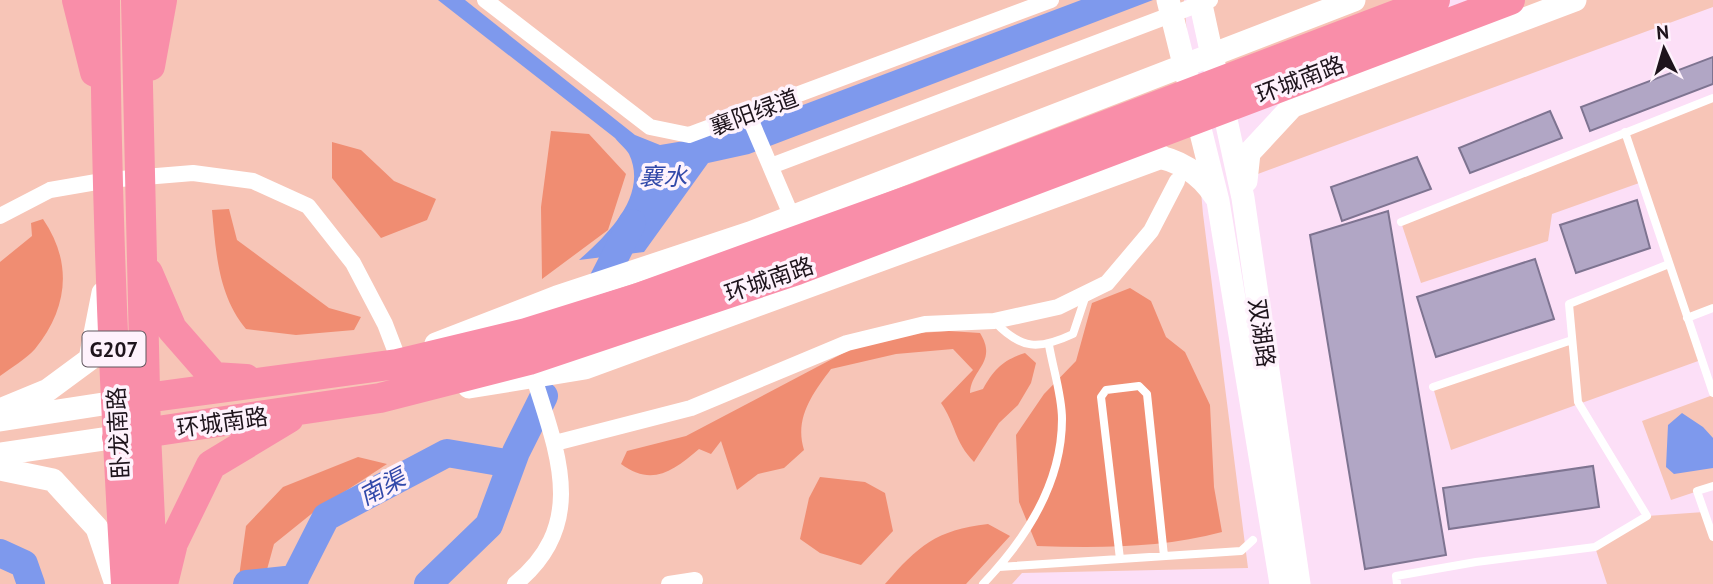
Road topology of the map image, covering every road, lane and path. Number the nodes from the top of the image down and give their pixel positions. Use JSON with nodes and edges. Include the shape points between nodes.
{"nodes":[{"id":1,"x":77,"y":0,"type":"edge"},
{"id":2,"x":105,"y":0,"type":"edge"},
{"id":3,"x":136,"y":0,"type":"edge"},
{"id":4,"x":162,"y":0,"type":"edge"},
{"id":5,"x":485,"y":0,"type":"edge"},
{"id":6,"x":1051,"y":0,"type":"edge"},
{"id":7,"x":1168,"y":0,"type":"edge"},
{"id":8,"x":1200,"y":0,"type":"edge"},
{"id":9,"x":1210,"y":0,"type":"edge"},
{"id":10,"x":1354,"y":0,"type":"edge"},
{"id":11,"x":1435,"y":0,"type":"edge"},
{"id":12,"x":1510,"y":0,"type":"edge"},
{"id":13,"x":1575,"y":0,"type":"edge"},
{"id":14,"x":1326,"y":69,"type":"junction"},
{"id":15,"x":1218,"y":82,"type":"junction"},
{"id":16,"x":1190,"y":92,"type":"junction"},
{"id":17,"x":1713,"y":98,"type":"edge"},
{"id":18,"x":1293,"y":106,"type":"junction"},
{"id":19,"x":106,"y":113,"type":"junction"},
{"id":20,"x":749,"y":115,"type":"junction"},
{"id":21,"x":140,"y":121,"type":"junction"},
{"id":22,"x":1625,"y":132,"type":"junction"},
{"id":23,"x":1113,"y":150,"type":"junction"},
{"id":24,"x":1162,"y":157,"type":"junction"},
{"id":25,"x":769,"y":163,"type":"junction"},
{"id":26,"x":141,"y":177,"type":"junction"},
{"id":27,"x":108,"y":180,"type":"junction"},
{"id":28,"x":1177,"y":181,"type":"dead end"},
{"id":29,"x":1243,"y":198,"type":"junction"},
{"id":30,"x":1219,"y":201,"type":"junction"},
{"id":31,"x":0,"y":216,"type":"edge"},
{"id":32,"x":792,"y":217,"type":"junction"},
{"id":33,"x":1401,"y":222,"type":"dead end"},
{"id":34,"x":111,"y":256,"type":"junction"},
{"id":35,"x":142,"y":259,"type":"junction"},
{"id":36,"x":1669,"y":264,"type":"junction"},
{"id":37,"x":1086,"y":294,"type":"junction"},
{"id":38,"x":1713,"y":307,"type":"edge"},
{"id":39,"x":636,"y":312,"type":"junction"},
{"id":40,"x":1687,"y":318,"type":"junction"},
{"id":41,"x":994,"y":321,"type":"junction"},
{"id":42,"x":1573,"y":340,"type":"junction"},
{"id":43,"x":1049,"y":345,"type":"junction"},
{"id":44,"x":530,"y":357,"type":"junction"},
{"id":45,"x":386,"y":363,"type":"junction"},
{"id":46,"x":288,"y":381,"type":"junction"},
{"id":47,"x":1433,"y":387,"type":"dead end"},
{"id":48,"x":1713,"y":393,"type":"edge"},
{"id":49,"x":146,"y":399,"type":"junction"},
{"id":50,"x":116,"y":402,"type":"junction"},
{"id":51,"x":6,"y":406,"type":"edge"},
{"id":52,"x":299,"y":412,"type":"junction"},
{"id":53,"x":0,"y":419,"type":"edge"},
{"id":54,"x":132,"y":435,"type":"junction"},
{"id":55,"x":555,"y":443,"type":"junction"},
{"id":56,"x":0,"y":454,"type":"edge"},
{"id":57,"x":5,"y":472,"type":"edge"},
{"id":58,"x":1713,"y":486,"type":"edge"},
{"id":59,"x":1713,"y":537,"type":"edge"},
{"id":60,"x":1253,"y":540,"type":"dead end"},
{"id":61,"x":1164,"y":556,"type":"junction"},
{"id":62,"x":1119,"y":559,"type":"junction"},
{"id":63,"x":999,"y":567,"type":"junction"},
{"id":64,"x":695,"y":580,"type":"dead end"},
{"id":65,"x":116,"y":584,"type":"edge"},
{"id":66,"x":126,"y":584,"type":"edge"},
{"id":67,"x":153,"y":584,"type":"edge"},
{"id":68,"x":163,"y":584,"type":"edge"},
{"id":69,"x":515,"y":584,"type":"edge"},
{"id":70,"x":669,"y":584,"type":"edge"},
{"id":71,"x":983,"y":584,"type":"edge"},
{"id":72,"x":1281,"y":584,"type":"edge"},
{"id":73,"x":1299,"y":584,"type":"edge"},
{"id":74,"x":1397,"y":584,"type":"edge"}],
"edges":[{"from":1,"to":19,"type":"highway"},
{"from":2,"to":19,"type":"highway","number":"G207"},
{"from":3,"to":21,"type":"highway","number":"G207"},
{"from":4,"to":21,"type":"highway"},
{"from":5,"to":20,"type":"street","name":"襄阳绿道","via":[[650,127],[689,135]]},
{"from":6,"to":20,"type":"street","name":"襄阳绿道"},
{"from":7,"to":16,"type":"street","name":"双湖路"},
{"from":8,"to":15,"type":"street","name":"双湖路"},
{"from":9,"to":25,"type":"street"},
{"from":10,"to":15,"type":"street"},
{"from":11,"to":15,"type":"highway","name":"环城南路"},
{"from":12,"to":14,"type":"highway","name":"环城南路"},
{"from":13,"to":18,"type":"street"},
{"from":14,"to":15,"type":"highway","name":"环城南路"},
{"from":14,"to":18,"type":"street"},
{"from":15,"to":16,"type":"highway","name":"环城南路"},
{"from":15,"to":29,"type":"street","name":"双湖路"},
{"from":16,"to":23,"type":"highway","name":"环城南路"},
{"from":16,"to":30,"type":"street","name":"双湖路"},
{"from":16,"to":32,"type":"street"},
{"from":16,"to":39,"type":"highway","name":"环城南路"},
{"from":17,"to":22,"type":"lane"},
{"from":18,"to":29,"type":"street","via":[[1249,153]]},
{"from":19,"to":27,"type":"highway","name":"卧龙南路","number":"G207"},
{"from":20,"to":25,"type":"street"},
{"from":21,"to":26,"type":"highway","name":"卧龙南路","number":"G207"},
{"from":22,"to":33,"type":"lane"},
{"from":22,"to":36,"type":"lane"},
{"from":23,"to":24,"type":"street"},
{"from":23,"to":39,"type":"highway","name":"环城南路","via":[[797,270]]},
{"from":24,"to":30,"type":"street","via":[[1175,158],[1210,187]]},
{"from":24,"to":44,"type":"street","via":[[585,368]]},
{"from":25,"to":32,"type":"street"},
{"from":26,"to":27,"type":"street"},
{"from":26,"to":35,"type":"highway","name":"卧龙南路","number":"G207"},
{"from":26,"to":45,"type":"street","via":[[193,173],[253,181],[309,206],[353,263],[385,324]]},
{"from":27,"to":31,"type":"street","via":[[50,190]]},
{"from":27,"to":34,"type":"highway","name":"卧龙南路","number":"G207"},
{"from":28,"to":37,"type":"street","via":[[1152,231],[1107,283]]},
{"from":29,"to":73,"type":"street","name":"双湖路"},
{"from":30,"to":72,"type":"street","name":"双湖路"},
{"from":32,"to":45,"type":"street","via":[[557,297]]},
{"from":34,"to":50,"type":"highway","name":"卧龙南路","number":"G207"},
{"from":34,"to":51,"type":"street","via":[[90,359],[48,390]]},
{"from":35,"to":46,"type":"highway","via":[[172,330],[214,377]]},
{"from":35,"to":49,"type":"highway","name":"卧龙南路","number":"G207"},
{"from":36,"to":40,"type":"lane"},
{"from":36,"to":42,"type":"lane","via":[[1569,303]]},
{"from":37,"to":41,"type":"street","via":[[1058,307]]},
{"from":37,"to":43,"type":"lane","via":[[1073,334]]},
{"from":38,"to":40,"type":"lane"},
{"from":39,"to":44,"type":"highway","name":"环城南路"},
{"from":40,"to":48,"type":"lane"},
{"from":41,"to":43,"type":"lane","via":[[1009,337],[1029,345]]},
{"from":41,"to":55,"type":"street","via":[[925,324],[847,343],[691,408]]},
{"from":42,"to":47,"type":"lane"},
{"from":42,"to":74,"type":"lane","via":[[1578,402],[1647,516],[1595,547],[1396,576]]},
{"from":43,"to":63,"type":"lane","via":[[1063,418],[1054,482],[1013,553]]},
{"from":44,"to":45,"type":"highway","name":"环城南路"},
{"from":44,"to":52,"type":"highway","name":"环城南路","via":[[380,398]]},
{"from":44,"to":55,"type":"street"},
{"from":45,"to":46,"type":"highway","name":"环城南路"},
{"from":46,"to":49,"type":"highway","name":"环城南路"},
{"from":49,"to":50,"type":"highway","name":"环城南路"},
{"from":49,"to":54,"type":"highway","name":"卧龙南路","number":"G207"},
{"from":50,"to":53,"type":"street","name":"环城南路"},
{"from":50,"to":54,"type":"highway","name":"卧龙南路","number":"G207"},
{"from":52,"to":54,"type":"highway","name":"环城南路"},
{"from":52,"to":68,"type":"highway","via":[[211,465],[173,543]]},
{"from":54,"to":56,"type":"street","name":"环城南路"},
{"from":54,"to":66,"type":"highway","name":"卧龙南路","number":"G207"},
{"from":54,"to":67,"type":"highway","name":"卧龙南路","number":"G207"},
{"from":55,"to":69,"type":"street","via":[[562,515],[534,568]]},
{"from":57,"to":65,"type":"street","via":[[53,480],[97,528]]},
{"from":58,"to":59,"type":"lane","via":[[1697,491]]},
{"from":60,"to":61,"type":"lane","via":[[1241,551]]},
{"from":61,"to":62,"type":"lane"},
{"from":61,"to":62,"type":"lane","via":[[1147,394],[1139,386],[1106,390],[1101,397]]},
{"from":62,"to":63,"type":"lane"},
{"from":63,"to":71,"type":"lane"},
{"from":64,"to":70,"type":"street"}]}
